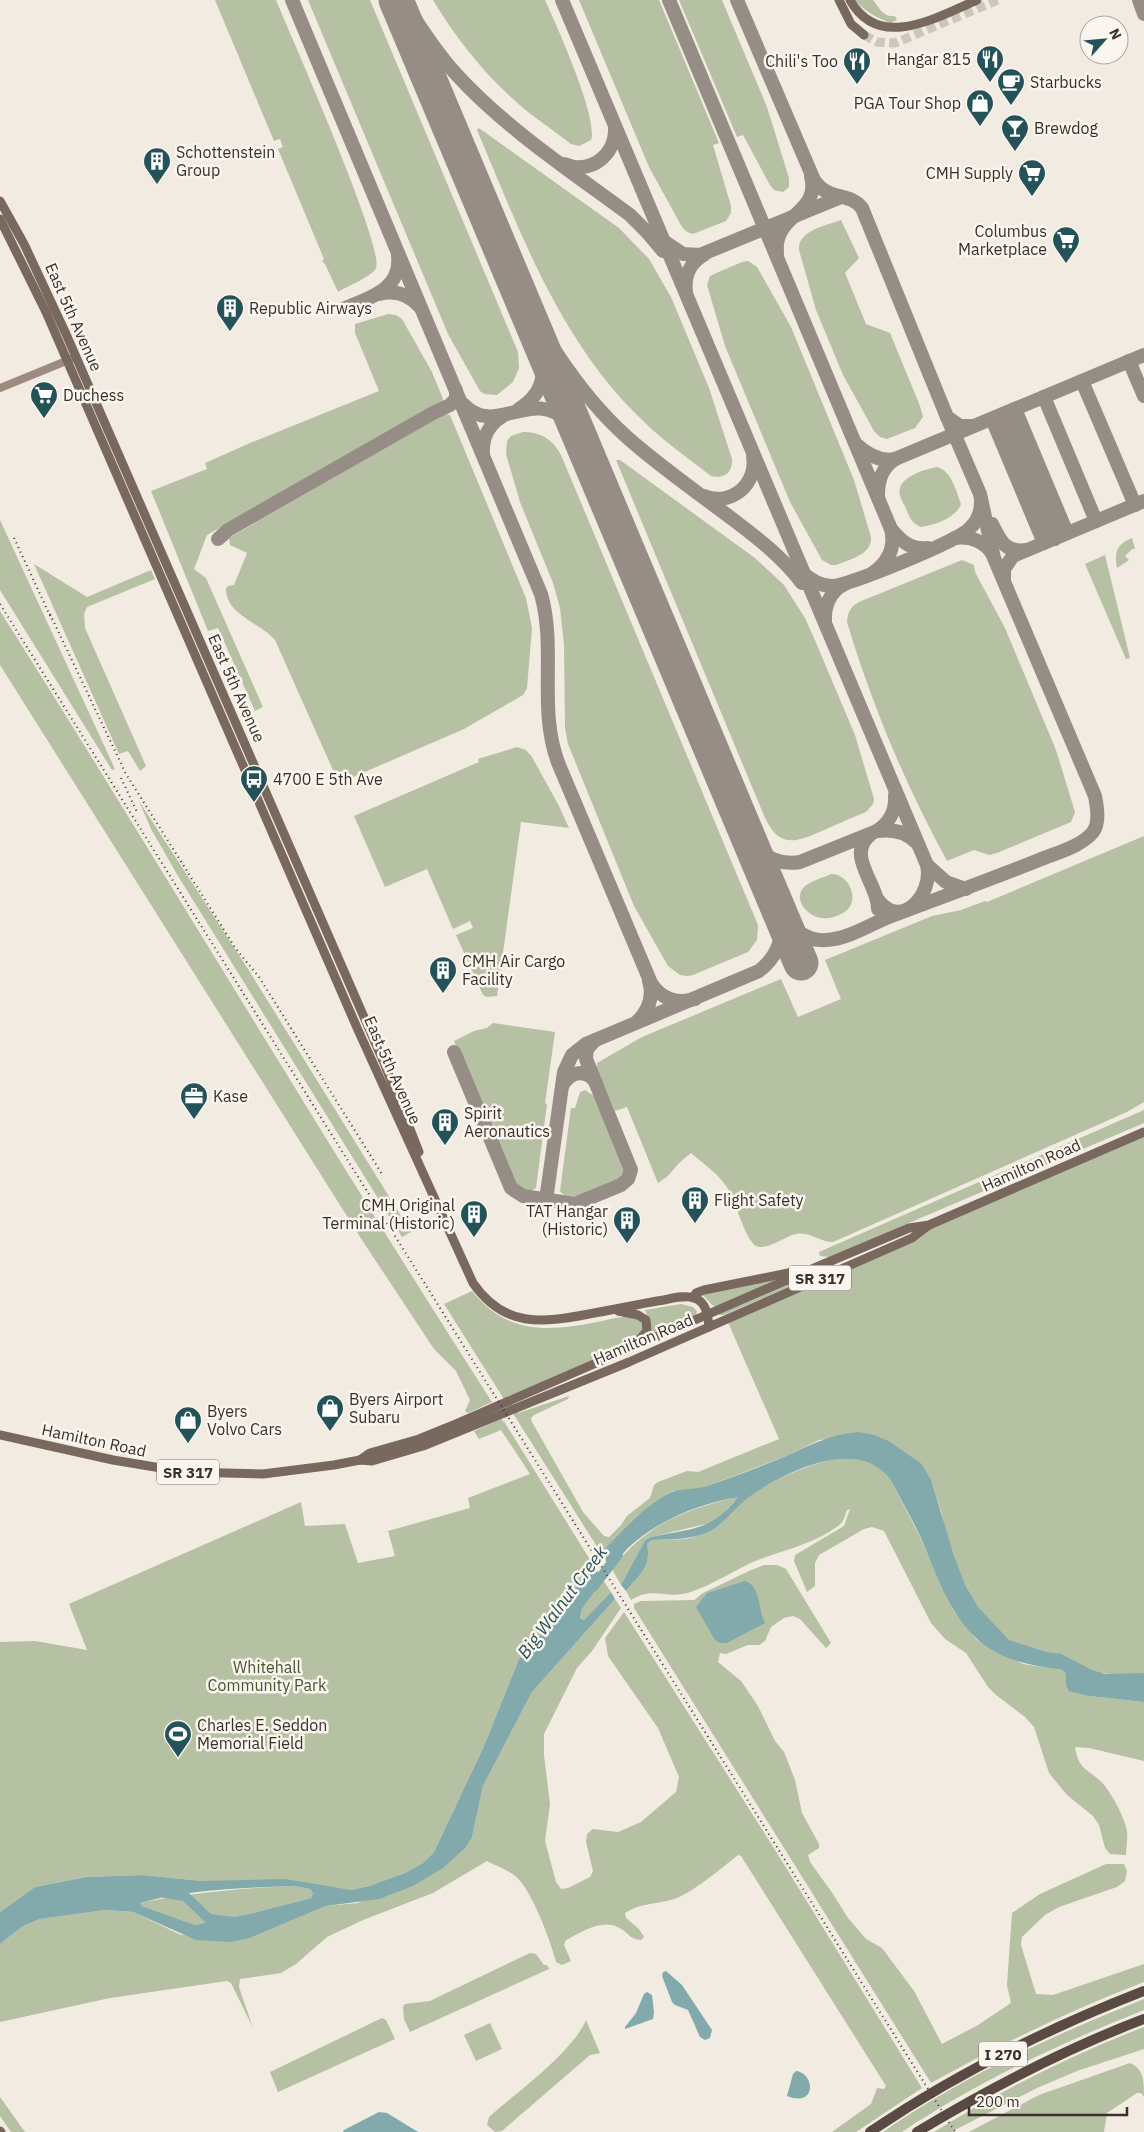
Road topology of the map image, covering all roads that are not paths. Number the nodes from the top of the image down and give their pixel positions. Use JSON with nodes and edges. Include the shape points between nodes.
{"nodes":[{"id":1,"x":839,"y":0,"type":"edge"},
{"id":2,"x":850,"y":0,"type":"edge"},
{"id":3,"x":977,"y":0,"type":"edge"},
{"id":4,"x":864,"y":35,"type":"tunnel mouth"},
{"id":5,"x":0,"y":201,"type":"edge"},
{"id":6,"x":0,"y":220,"type":"edge"},
{"id":7,"x":76,"y":357,"type":"junction"},
{"id":8,"x":67,"y":360,"type":"junction"},
{"id":9,"x":0,"y":388,"type":"edge"},
{"id":10,"x":1144,"y":1132,"type":"edge"},
{"id":11,"x":431,"y":1193,"type":"junction"},
{"id":12,"x":929,"y":1225,"type":"junction"},
{"id":13,"x":815,"y":1268,"type":"junction"},
{"id":14,"x":693,"y":1298,"type":"junction"},
{"id":15,"x":612,"y":1310,"type":"junction"},
{"id":16,"x":708,"y":1314,"type":"junction"},
{"id":17,"x":709,"y":1327,"type":"junction"},
{"id":18,"x":625,"y":1349,"type":"junction"},
{"id":19,"x":0,"y":1435,"type":"edge"},
{"id":20,"x":360,"y":1460,"type":"junction"},
{"id":21,"x":1144,"y":1990,"type":"edge"},
{"id":22,"x":1144,"y":2018,"type":"edge"},
{"id":23,"x":870,"y":2132,"type":"edge"},
{"id":24,"x":918,"y":2132,"type":"edge"}],
"edges":[{"from":1,"to":4,"type":"main road","via":[[851,24]]},
{"from":2,"to":3,"type":"main road","via":[[863,18],[895,29],[911,26]]},
{"from":5,"to":7,"type":"main road","name":"East 5th Avenue","via":[[35,266]]},
{"from":6,"to":8,"type":"main road","name":"East 5th Avenue"},
{"from":7,"to":8,"type":"main road"},
{"from":7,"to":11,"type":"main road","name":"East 5th Avenue","via":[[388,1072]]},
{"from":8,"to":9,"type":"main road"},
{"from":8,"to":11,"type":"main road","name":"East 5th Avenue"},
{"from":10,"to":12,"type":"main road","name":"Hamilton Road","number":"SR 317"},
{"from":11,"to":15,"type":"main road","name":"East 5th Avenue","via":[[473,1283],[497,1308],[537,1322]]},
{"from":12,"to":13,"type":"main road","name":"Hamilton Road","number":"SR 317","via":[[909,1228]]},
{"from":12,"to":17,"type":"main road","name":"Hamilton Road","number":"SR 317","via":[[912,1238]]},
{"from":13,"to":14,"type":"main road","via":[[704,1290]]},
{"from":13,"to":16,"type":"main road","name":"Hamilton Road","number":"SR 317"},
{"from":14,"to":15,"type":"main road","name":"East 5th Avenue"},
{"from":14,"to":16,"type":"main road","via":[[702,1303]]},
{"from":15,"to":18,"type":"main road","via":[[638,1315],[647,1324],[643,1337]]},
{"from":16,"to":17,"type":"main road"},
{"from":16,"to":18,"type":"main road","name":"Hamilton Road","number":"SR 317"},
{"from":17,"to":20,"type":"main road","name":"Hamilton Road","number":"SR 317","via":[[423,1446],[372,1461]]},
{"from":18,"to":20,"type":"main road","name":"Hamilton Road","number":"SR 317","via":[[456,1424],[370,1453]]},
{"from":19,"to":20,"type":"main road","name":"Hamilton Road","number":"SR 317","via":[[185,1472],[263,1474]]},
{"from":21,"to":23,"type":"highway","number":"I 270","via":[[1081,2016],[970,2071]]},
{"from":22,"to":24,"type":"highway","number":"I 270","via":[[1043,2062]]}]}
